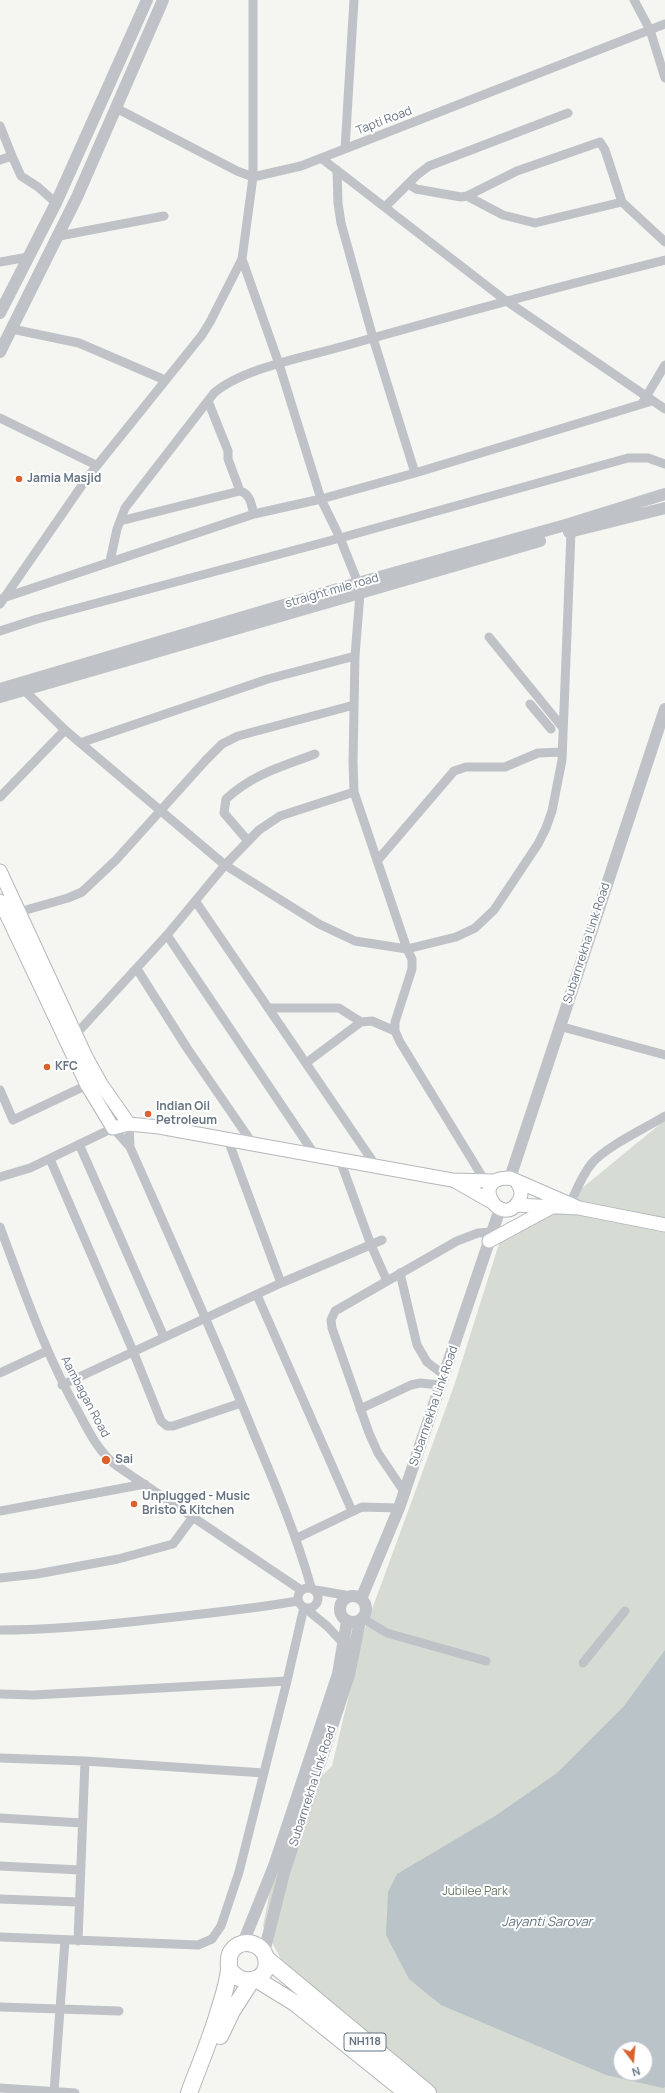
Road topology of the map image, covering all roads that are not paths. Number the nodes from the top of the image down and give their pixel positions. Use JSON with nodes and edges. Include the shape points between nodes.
{"nodes":[{"id":1,"x":147,"y":0,"type":"edge"},
{"id":2,"x":163,"y":0,"type":"edge"},
{"id":3,"x":253,"y":0,"type":"edge"},
{"id":4,"x":354,"y":0,"type":"edge"},
{"id":5,"x":634,"y":0,"type":"edge"},
{"id":6,"x":665,"y":24,"type":"edge"},
{"id":7,"x":650,"y":30,"type":"junction"},
{"id":8,"x":665,"y":78,"type":"edge"},
{"id":9,"x":116,"y":108,"type":"junction"},
{"id":10,"x":568,"y":113,"type":"dead end"},
{"id":11,"x":0,"y":126,"type":"edge"},
{"id":12,"x":345,"y":149,"type":"junction"},
{"id":13,"x":12,"y":156,"type":"junction"},
{"id":14,"x":321,"y":158,"type":"junction"},
{"id":15,"x":0,"y":160,"type":"edge"},
{"id":16,"x":337,"y":170,"type":"junction"},
{"id":17,"x":253,"y":177,"type":"junction"},
{"id":18,"x":408,"y":184,"type":"junction"},
{"id":19,"x":467,"y":196,"type":"junction"},
{"id":20,"x":622,"y":202,"type":"junction"},
{"id":21,"x":56,"y":203,"type":"junction"},
{"id":22,"x":385,"y":207,"type":"junction"},
{"id":23,"x":164,"y":216,"type":"dead end"},
{"id":24,"x":59,"y":236,"type":"junction"},
{"id":25,"x":665,"y":242,"type":"edge"},
{"id":26,"x":28,"y":256,"type":"junction"},
{"id":27,"x":242,"y":259,"type":"junction"},
{"id":28,"x":665,"y":260,"type":"edge"},
{"id":29,"x":0,"y":262,"type":"edge"},
{"id":30,"x":505,"y":300,"type":"junction"},
{"id":31,"x":0,"y":313,"type":"edge"},
{"id":32,"x":12,"y":329,"type":"junction"},
{"id":33,"x":373,"y":338,"type":"junction"},
{"id":34,"x":0,"y":352,"type":"edge"},
{"id":35,"x":279,"y":364,"type":"junction"},
{"id":36,"x":665,"y":365,"type":"edge"},
{"id":37,"x":165,"y":380,"type":"junction"},
{"id":38,"x":647,"y":400,"type":"junction"},
{"id":39,"x":208,"y":401,"type":"junction"},
{"id":40,"x":665,"y":409,"type":"edge"},
{"id":41,"x":0,"y":418,"type":"edge"},
{"id":42,"x":665,"y":464,"type":"edge"},
{"id":43,"x":96,"y":465,"type":"junction"},
{"id":44,"x":415,"y":473,"type":"junction"},
{"id":45,"x":240,"y":491,"type":"junction"},
{"id":46,"x":664,"y":492,"type":"edge"},
{"id":47,"x":321,"y":498,"type":"junction"},
{"id":48,"x":665,"y":508,"type":"edge"},
{"id":49,"x":254,"y":514,"type":"junction"},
{"id":50,"x":120,"y":521,"type":"junction"},
{"id":51,"x":571,"y":532,"type":"junction"},
{"id":52,"x":340,"y":538,"type":"junction"},
{"id":53,"x":110,"y":561,"type":"junction"},
{"id":54,"x":359,"y":589,"type":"junction"},
{"id":55,"x":1,"y":601,"type":"edge"},
{"id":56,"x":0,"y":631,"type":"edge"},
{"id":57,"x":489,"y":637,"type":"dead end"},
{"id":58,"x":355,"y":656,"type":"junction"},
{"id":59,"x":0,"y":689,"type":"edge"},
{"id":60,"x":25,"y":691,"type":"junction"},
{"id":61,"x":0,"y":697,"type":"edge"},
{"id":62,"x":530,"y":704,"type":"dead end"},
{"id":63,"x":354,"y":705,"type":"junction"},
{"id":64,"x":665,"y":709,"type":"edge"},
{"id":65,"x":563,"y":728,"type":"junction"},
{"id":66,"x":551,"y":729,"type":"dead end"},
{"id":67,"x":64,"y":730,"type":"junction"},
{"id":68,"x":662,"y":732,"type":"edge"},
{"id":69,"x":80,"y":743,"type":"junction"},
{"id":70,"x":562,"y":752,"type":"junction"},
{"id":71,"x":315,"y":754,"type":"dead end"},
{"id":72,"x":354,"y":792,"type":"junction"},
{"id":73,"x":0,"y":797,"type":"edge"},
{"id":74,"x":160,"y":811,"type":"junction"},
{"id":75,"x":248,"y":841,"type":"junction"},
{"id":76,"x":377,"y":861,"type":"junction"},
{"id":77,"x":225,"y":865,"type":"junction"},
{"id":78,"x":0,"y":871,"type":"edge"},
{"id":79,"x":0,"y":901,"type":"edge"},
{"id":80,"x":196,"y":902,"type":"junction"},
{"id":81,"x":19,"y":912,"type":"junction"},
{"id":82,"x":167,"y":935,"type":"junction"},
{"id":83,"x":407,"y":949,"type":"junction"},
{"id":84,"x":137,"y":969,"type":"junction"},
{"id":85,"x":268,"y":1008,"type":"junction"},
{"id":86,"x":361,"y":1022,"type":"junction"},
{"id":87,"x":560,"y":1026,"type":"junction"},
{"id":88,"x":395,"y":1031,"type":"junction"},
{"id":89,"x":77,"y":1033,"type":"junction"},
{"id":90,"x":665,"y":1055,"type":"edge"},
{"id":91,"x":306,"y":1063,"type":"junction"},
{"id":92,"x":87,"y":1085,"type":"junction"},
{"id":93,"x":0,"y":1090,"type":"edge"},
{"id":94,"x":665,"y":1116,"type":"edge"},
{"id":95,"x":129,"y":1124,"type":"junction"},
{"id":96,"x":113,"y":1128,"type":"junction"},
{"id":97,"x":228,"y":1140,"type":"junction"},
{"id":98,"x":79,"y":1144,"type":"junction"},
{"id":99,"x":253,"y":1144,"type":"junction"},
{"id":100,"x":130,"y":1147,"type":"junction"},
{"id":101,"x":316,"y":1156,"type":"junction"},
{"id":102,"x":50,"y":1159,"type":"junction"},
{"id":103,"x":340,"y":1160,"type":"junction"},
{"id":104,"x":376,"y":1166,"type":"junction"},
{"id":105,"x":0,"y":1177,"type":"edge"},
{"id":106,"x":452,"y":1180,"type":"junction"},
{"id":107,"x":513,"y":1180,"type":"junction"},
{"id":108,"x":489,"y":1181,"type":"junction"},
{"id":109,"x":495,"y":1205,"type":"junction"},
{"id":110,"x":516,"y":1205,"type":"junction"},
{"id":111,"x":574,"y":1206,"type":"junction"},
{"id":112,"x":552,"y":1207,"type":"junction"},
{"id":113,"x":665,"y":1225,"type":"edge"},
{"id":114,"x":0,"y":1227,"type":"edge"},
{"id":115,"x":491,"y":1237,"type":"junction"},
{"id":116,"x":382,"y":1240,"type":"dead end"},
{"id":117,"x":371,"y":1245,"type":"junction"},
{"id":118,"x":400,"y":1274,"type":"junction"},
{"id":119,"x":387,"y":1281,"type":"junction"},
{"id":120,"x":281,"y":1283,"type":"junction"},
{"id":121,"x":258,"y":1295,"type":"junction"},
{"id":122,"x":206,"y":1317,"type":"junction"},
{"id":123,"x":164,"y":1337,"type":"junction"},
{"id":124,"x":47,"y":1351,"type":"junction"},
{"id":125,"x":133,"y":1351,"type":"junction"},
{"id":126,"x":0,"y":1373,"type":"edge"},
{"id":127,"x":442,"y":1380,"type":"junction"},
{"id":128,"x":62,"y":1384,"type":"junction"},
{"id":129,"x":241,"y":1403,"type":"junction"},
{"id":130,"x":360,"y":1409,"type":"junction"},
{"id":131,"x":145,"y":1484,"type":"junction"},
{"id":132,"x":405,"y":1492,"type":"junction"},
{"id":133,"x":399,"y":1508,"type":"junction"},
{"id":134,"x":0,"y":1511,"type":"edge"},
{"id":135,"x":352,"y":1511,"type":"junction"},
{"id":136,"x":193,"y":1517,"type":"junction"},
{"id":137,"x":296,"y":1538,"type":"junction"},
{"id":138,"x":0,"y":1578,"type":"edge"},
{"id":139,"x":313,"y":1589,"type":"junction"},
{"id":140,"x":301,"y":1590,"type":"junction"},
{"id":141,"x":358,"y":1598,"type":"junction"},
{"id":142,"x":302,"y":1605,"type":"junction"},
{"id":143,"x":625,"y":1611,"type":"dead end"},
{"id":144,"x":356,"y":1620,"type":"junction"},
{"id":145,"x":0,"y":1630,"type":"edge"},
{"id":146,"x":344,"y":1644,"type":"junction"},
{"id":147,"x":486,"y":1661,"type":"dead end"},
{"id":148,"x":583,"y":1663,"type":"dead end"},
{"id":149,"x":287,"y":1681,"type":"junction"},
{"id":150,"x":0,"y":1694,"type":"edge"},
{"id":151,"x":0,"y":1758,"type":"edge"},
{"id":152,"x":85,"y":1761,"type":"junction"},
{"id":153,"x":264,"y":1773,"type":"junction"},
{"id":154,"x":0,"y":1818,"type":"edge"},
{"id":155,"x":82,"y":1823,"type":"junction"},
{"id":156,"x":0,"y":1866,"type":"edge"},
{"id":157,"x":80,"y":1870,"type":"junction"},
{"id":158,"x":0,"y":1899,"type":"edge"},
{"id":159,"x":80,"y":1902,"type":"junction"},
{"id":160,"x":0,"y":1937,"type":"edge"},
{"id":161,"x":65,"y":1940,"type":"junction"},
{"id":162,"x":78,"y":1941,"type":"junction"},
{"id":163,"x":243,"y":1943,"type":"junction"},
{"id":164,"x":265,"y":1956,"type":"junction"},
{"id":165,"x":229,"y":1968,"type":"junction"},
{"id":166,"x":254,"y":1980,"type":"junction"},
{"id":167,"x":0,"y":2007,"type":"edge"},
{"id":168,"x":59,"y":2009,"type":"junction"},
{"id":169,"x":119,"y":2011,"type":"dead end"},
{"id":170,"x":0,"y":2088,"type":"edge"},
{"id":171,"x":54,"y":2092,"type":"junction"},
{"id":172,"x":75,"y":2093,"type":"edge"},
{"id":173,"x":189,"y":2093,"type":"edge"},
{"id":174,"x":200,"y":2093,"type":"edge"},
{"id":175,"x":407,"y":2093,"type":"edge"},
{"id":176,"x":428,"y":2093,"type":"edge"}],
"edges":[{"from":1,"to":21,"type":"street"},
{"from":2,"to":9,"type":"street"},
{"from":3,"to":17,"type":"street"},
{"from":4,"to":12,"type":"street"},
{"from":5,"to":7,"type":"street"},
{"from":6,"to":7,"type":"street","name":"Tapti Road"},
{"from":7,"to":8,"type":"street"},
{"from":7,"to":12,"type":"street","name":"Tapti Road"},
{"from":9,"to":17,"type":"street"},
{"from":9,"to":24,"type":"street"},
{"from":10,"to":18,"type":"street","via":[[429,166]]},
{"from":11,"to":13,"type":"street"},
{"from":12,"to":14,"type":"street","name":"Tapti Road"},
{"from":13,"to":15,"type":"street"},
{"from":13,"to":21,"type":"street","via":[[21,176]]},
{"from":14,"to":16,"type":"street"},
{"from":14,"to":17,"type":"street","name":"Tapti Road","via":[[301,166]]},
{"from":16,"to":22,"type":"street"},
{"from":16,"to":33,"type":"street","via":[[341,223]]},
{"from":17,"to":27,"type":"street"},
{"from":18,"to":19,"type":"street","via":[[416,189]]},
{"from":18,"to":22,"type":"street"},
{"from":19,"to":20,"type":"street","via":[[503,215],[535,223]]},
{"from":19,"to":20,"type":"street","via":[[517,171],[600,142]]},
{"from":20,"to":25,"type":"street"},
{"from":21,"to":26,"type":"street"},
{"from":22,"to":30,"type":"street"},
{"from":23,"to":24,"type":"street"},
{"from":24,"to":32,"type":"street"},
{"from":26,"to":29,"type":"street"},
{"from":26,"to":31,"type":"street"},
{"from":27,"to":35,"type":"street"},
{"from":27,"to":37,"type":"street","via":[[210,322],[191,350]]},
{"from":28,"to":30,"type":"street"},
{"from":30,"to":33,"type":"street"},
{"from":30,"to":38,"type":"street"},
{"from":32,"to":34,"type":"street"},
{"from":32,"to":37,"type":"street","via":[[79,343]]},
{"from":33,"to":35,"type":"street"},
{"from":33,"to":44,"type":"street"},
{"from":35,"to":39,"type":"street","via":[[226,383]]},
{"from":35,"to":47,"type":"street"},
{"from":36,"to":38,"type":"street"},
{"from":37,"to":43,"type":"street"},
{"from":38,"to":40,"type":"street"},
{"from":38,"to":44,"type":"street"},
{"from":39,"to":45,"type":"street"},
{"from":39,"to":50,"type":"street","via":[[125,508]]},
{"from":41,"to":43,"type":"street"},
{"from":42,"to":52,"type":"street","via":[[648,458],[628,458]]},
{"from":43,"to":55,"type":"street"},
{"from":44,"to":47,"type":"street"},
{"from":45,"to":49,"type":"street","via":[[249,497]]},
{"from":45,"to":50,"type":"street"},
{"from":46,"to":54,"type":"street","name":"straight mile road"},
{"from":47,"to":49,"type":"street"},
{"from":47,"to":52,"type":"street"},
{"from":48,"to":51,"type":"street","name":"straight mile road"},
{"from":49,"to":53,"type":"street"},
{"from":50,"to":53,"type":"street"},
{"from":51,"to":54,"type":"street","name":"straight mile road"},
{"from":51,"to":65,"type":"street"},
{"from":52,"to":54,"type":"street"},
{"from":52,"to":56,"type":"street"},
{"from":53,"to":55,"type":"street"},
{"from":54,"to":58,"type":"street"},
{"from":54,"to":59,"type":"street","name":"straight mile road"},
{"from":54,"to":60,"type":"street","name":"straight mile road"},
{"from":57,"to":65,"type":"street"},
{"from":58,"to":63,"type":"street"},
{"from":58,"to":69,"type":"street","via":[[268,679]]},
{"from":60,"to":61,"type":"street","name":"straight mile road"},
{"from":60,"to":67,"type":"street"},
{"from":62,"to":66,"type":"street"},
{"from":63,"to":72,"type":"street"},
{"from":63,"to":74,"type":"street","via":[[257,730],[222,744]]},
{"from":64,"to":68,"type":"street","name":"Subarnrekha Link Road"},
{"from":65,"to":70,"type":"street"},
{"from":67,"to":69,"type":"street"},
{"from":67,"to":73,"type":"street"},
{"from":68,"to":87,"type":"street","name":"Subarnrekha Link Road","via":[[647,758]]},
{"from":69,"to":74,"type":"street"},
{"from":70,"to":76,"type":"street","via":[[538,752],[505,767],[466,767],[454,771]]},
{"from":70,"to":83,"type":"street","via":[[552,812],[546,828],[494,910],[475,928],[456,937]]},
{"from":71,"to":75,"type":"street","via":[[260,774],[247,781],[226,799],[224,813]]},
{"from":72,"to":75,"type":"street","via":[[280,816],[268,822]]},
{"from":72,"to":76,"type":"street"},
{"from":74,"to":77,"type":"street"},
{"from":74,"to":81,"type":"street","via":[[116,860],[82,892]]},
{"from":75,"to":77,"type":"street"},
{"from":76,"to":83,"type":"street"},
{"from":77,"to":80,"type":"street"},
{"from":77,"to":83,"type":"street","via":[[335,932],[355,940]]},
{"from":78,"to":81,"type":"main road"},
{"from":79,"to":92,"type":"main road"},
{"from":80,"to":82,"type":"street"},
{"from":80,"to":85,"type":"street"},
{"from":81,"to":89,"type":"main road"},
{"from":82,"to":84,"type":"street"},
{"from":82,"to":101,"type":"street"},
{"from":83,"to":88,"type":"street","via":[[412,959],[412,969],[395,1022]]},
{"from":84,"to":89,"type":"street"},
{"from":84,"to":99,"type":"street"},
{"from":85,"to":86,"type":"street","via":[[339,1008]]},
{"from":85,"to":91,"type":"street"},
{"from":86,"to":88,"type":"street","via":[[372,1020]]},
{"from":86,"to":91,"type":"street"},
{"from":87,"to":90,"type":"street"},
{"from":87,"to":107,"type":"street","name":"Subarnrekha Link Road"},
{"from":88,"to":108,"type":"street"},
{"from":89,"to":95,"type":"main road","via":[[101,1084]]},
{"from":91,"to":104,"type":"street"},
{"from":92,"to":93,"type":"street","via":[[13,1120]]},
{"from":92,"to":96,"type":"main road"},
{"from":94,"to":111,"type":"street","via":[[605,1151],[592,1163],[581,1180]]},
{"from":95,"to":96,"type":"main road"},
{"from":95,"to":97,"type":"main road"},
{"from":95,"to":100,"type":"street"},
{"from":96,"to":98,"type":"street"},
{"from":96,"to":100,"type":"street"},
{"from":97,"to":99,"type":"main road"},
{"from":97,"to":120,"type":"street"},
{"from":98,"to":102,"type":"street"},
{"from":98,"to":123,"type":"street"},
{"from":99,"to":101,"type":"main road"},
{"from":100,"to":122,"type":"street"},
{"from":101,"to":103,"type":"main road"},
{"from":102,"to":105,"type":"street"},
{"from":102,"to":125,"type":"street"},
{"from":103,"to":104,"type":"main road"},
{"from":103,"to":117,"type":"street"},
{"from":104,"to":106,"type":"main road"},
{"from":106,"to":108,"type":"main road"},
{"from":106,"to":109,"type":"main road"},
{"from":107,"to":108,"type":"main road","via":[[501,1177]]},
{"from":107,"to":110,"type":"main road","via":[[521,1190],[521,1198]]},
{"from":107,"to":111,"type":"main road"},
{"from":108,"to":109,"type":"main road","via":[[488,1194]]},
{"from":109,"to":110,"type":"main road","via":[[509,1210]]},
{"from":109,"to":115,"type":"street","name":"Subarnrekha Link Road"},
{"from":110,"to":112,"type":"main road"},
{"from":111,"to":112,"type":"main road"},
{"from":111,"to":113,"type":"main road"},
{"from":112,"to":115,"type":"main road"},
{"from":114,"to":124,"type":"street","name":"Aambagan Road"},
{"from":115,"to":118,"type":"street","via":[[478,1233],[466,1237]]},
{"from":115,"to":127,"type":"street","name":"Subarnrekha Link Road"},
{"from":116,"to":117,"type":"street"},
{"from":117,"to":119,"type":"street"},
{"from":117,"to":120,"type":"street"},
{"from":118,"to":119,"type":"street"},
{"from":118,"to":127,"type":"street","via":[[417,1345]]},
{"from":119,"to":130,"type":"street","via":[[335,1311],[331,1320]]},
{"from":120,"to":121,"type":"street"},
{"from":121,"to":122,"type":"street"},
{"from":121,"to":135,"type":"street"},
{"from":122,"to":123,"type":"street"},
{"from":122,"to":129,"type":"street"},
{"from":123,"to":125,"type":"street"},
{"from":124,"to":126,"type":"street","name":"Aambagan Road"},
{"from":124,"to":128,"type":"street","name":"Aambagan Road"},
{"from":125,"to":128,"type":"street"},
{"from":125,"to":129,"type":"street","via":[[161,1421],[167,1426]]},
{"from":127,"to":130,"type":"street","via":[[411,1385]]},
{"from":127,"to":132,"type":"street","name":"Subarnrekha Link Road"},
{"from":128,"to":131,"type":"street","name":"Aambagan Road","via":[[100,1451],[117,1466]]},
{"from":129,"to":137,"type":"street"},
{"from":130,"to":132,"type":"street","via":[[378,1453]]},
{"from":131,"to":134,"type":"street"},
{"from":131,"to":136,"type":"street","name":"Aambagan Road"},
{"from":132,"to":133,"type":"street","name":"Subarnrekha Link Road"},
{"from":133,"to":135,"type":"street","via":[[372,1506]]},
{"from":133,"to":141,"type":"street","name":"Subarnrekha Link Road"},
{"from":135,"to":137,"type":"street"},
{"from":136,"to":138,"type":"street","via":[[173,1544],[118,1559]]},
{"from":136,"to":140,"type":"street","name":"Aambagan Road"},
{"from":137,"to":139,"type":"street"},
{"from":139,"to":140,"type":"street"},
{"from":139,"to":141,"type":"street"},
{"from":139,"to":142,"type":"street","via":[[319,1595],[316,1605],[311,1608]]},
{"from":140,"to":142,"type":"street","via":[[298,1595]]},
{"from":141,"to":144,"type":"street","name":"Subarnrekha Link Road","via":[[366,1610]]},
{"from":141,"to":144,"type":"street","name":"Subarnrekha Link Road","via":[[344,1600],[341,1606],[343,1617]]},
{"from":142,"to":145,"type":"street","via":[[83,1627]]},
{"from":142,"to":146,"type":"street"},
{"from":142,"to":149,"type":"street"},
{"from":143,"to":148,"type":"street"},
{"from":144,"to":146,"type":"street","name":"Subarnrekha Link Road"},
{"from":144,"to":147,"type":"street","via":[[387,1633]]},
{"from":144,"to":164,"type":"street","name":"Subarnrekha Link Road","via":[[353,1659],[284,1873]]},
{"from":146,"to":163,"type":"street","name":"Subarnrekha Link Road","via":[[338,1674],[279,1852]]},
{"from":149,"to":150,"type":"street","via":[[41,1695]]},
{"from":149,"to":153,"type":"street"},
{"from":151,"to":152,"type":"street"},
{"from":152,"to":153,"type":"street"},
{"from":152,"to":155,"type":"street"},
{"from":153,"to":162,"type":"street","via":[[239,1872],[221,1926],[212,1939],[198,1945]]},
{"from":154,"to":155,"type":"street"},
{"from":155,"to":157,"type":"street"},
{"from":156,"to":157,"type":"street"},
{"from":157,"to":159,"type":"street"},
{"from":158,"to":159,"type":"street"},
{"from":159,"to":162,"type":"street"},
{"from":160,"to":161,"type":"street"},
{"from":161,"to":162,"type":"street"},
{"from":161,"to":168,"type":"street"},
{"from":163,"to":164,"type":"highway","number":"NH118","via":[[259,1946]]},
{"from":163,"to":165,"type":"highway","via":[[230,1953]]},
{"from":164,"to":166,"type":"highway","via":[[266,1967]]},
{"from":164,"to":176,"type":"highway","number":"NH118"},
{"from":165,"to":166,"type":"highway","number":"NH118","via":[[240,1980]]},
{"from":165,"to":173,"type":"highway","via":[[214,2028]]},
{"from":166,"to":174,"type":"highway","via":[[235,2005],[224,2027]]},
{"from":166,"to":175,"type":"highway","number":"NH118","via":[[295,2003]]},
{"from":167,"to":168,"type":"street"},
{"from":168,"to":169,"type":"street"},
{"from":168,"to":171,"type":"street"},
{"from":170,"to":171,"type":"street"},
{"from":171,"to":172,"type":"street"}]}
